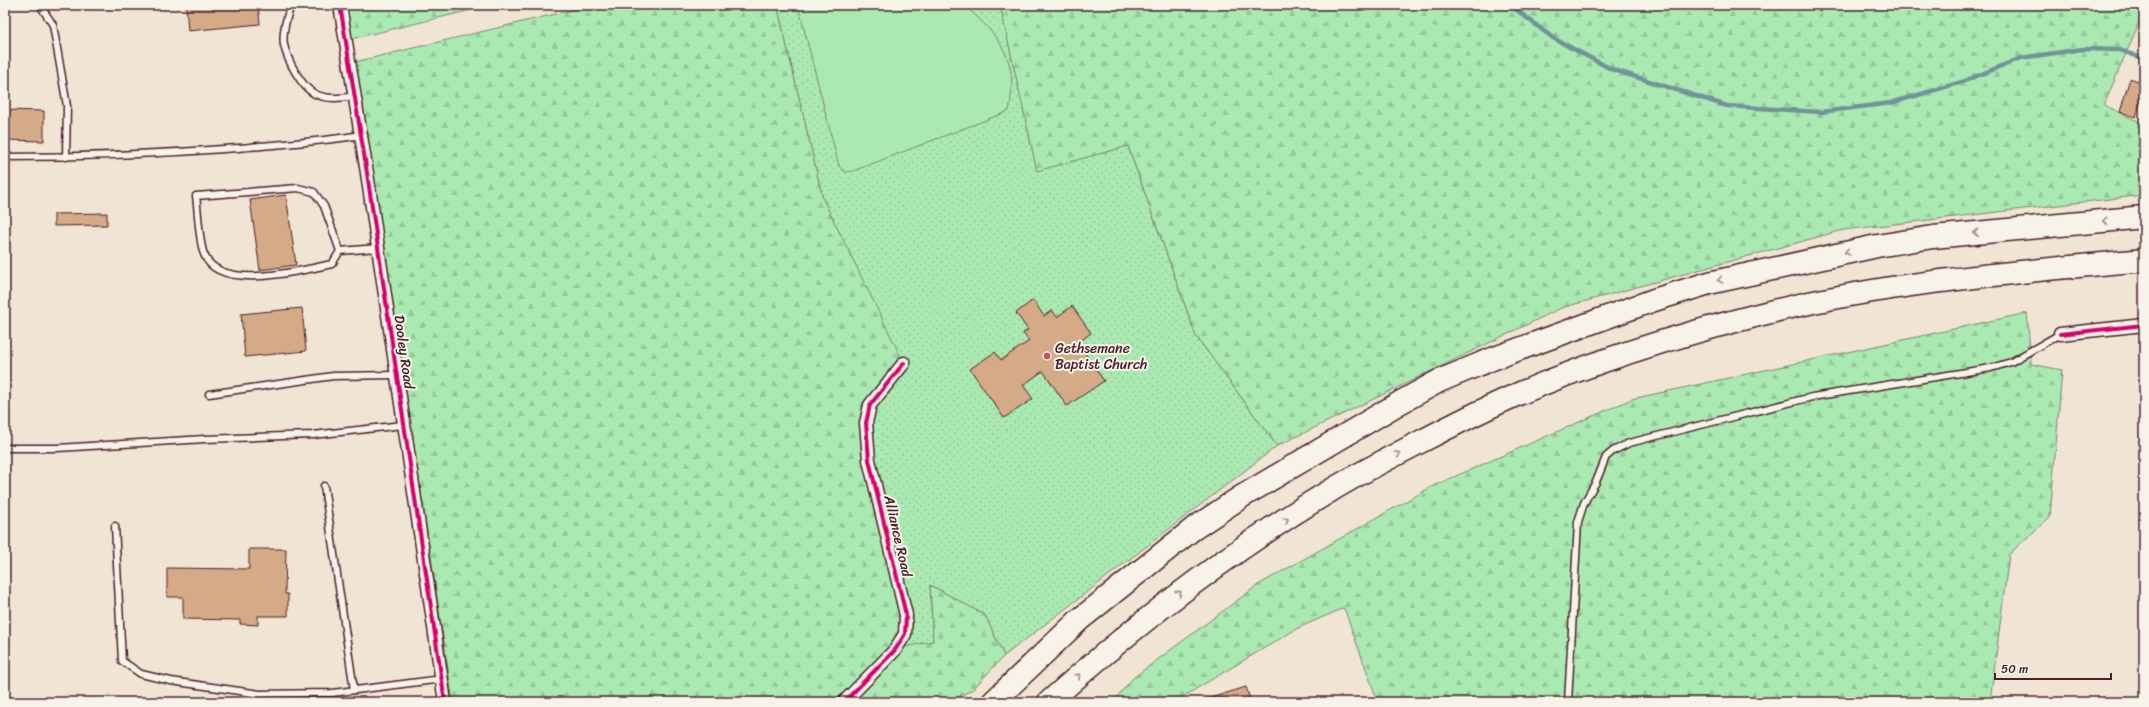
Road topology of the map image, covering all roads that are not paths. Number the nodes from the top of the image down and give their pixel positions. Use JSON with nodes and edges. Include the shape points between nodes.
{"nodes":[{"id":1,"x":40,"y":5,"type":"edge"},
{"id":2,"x":291,"y":5,"type":"edge"},
{"id":3,"x":340,"y":5,"type":"edge"},
{"id":4,"x":355,"y":96,"type":"junction"},
{"id":5,"x":361,"y":136,"type":"junction"},
{"id":6,"x":5,"y":157,"type":"edge"},
{"id":7,"x":66,"y":157,"type":"junction"},
{"id":8,"x":2144,"y":217,"type":"edge"},
{"id":9,"x":378,"y":248,"type":"junction"},
{"id":10,"x":340,"y":251,"type":"junction"},
{"id":11,"x":2144,"y":260,"type":"edge"},
{"id":12,"x":2144,"y":325,"type":"edge"},
{"id":13,"x":2060,"y":334,"type":"joint"},
{"id":14,"x":904,"y":363,"type":"dead end"},
{"id":15,"x":396,"y":375,"type":"junction"},
{"id":16,"x":209,"y":394,"type":"dead end"},
{"id":17,"x":404,"y":425,"type":"junction"},
{"id":18,"x":5,"y":448,"type":"edge"},
{"id":19,"x":324,"y":486,"type":"dead end"},
{"id":20,"x":115,"y":526,"type":"dead end"},
{"id":21,"x":442,"y":679,"type":"junction"},
{"id":22,"x":354,"y":690,"type":"junction"},
{"id":23,"x":445,"y":702,"type":"edge"},
{"id":24,"x":844,"y":702,"type":"edge"},
{"id":25,"x":993,"y":702,"type":"edge"},
{"id":26,"x":1049,"y":702,"type":"edge"},
{"id":27,"x":1568,"y":702,"type":"edge"}],
"edges":[{"from":1,"to":7,"type":"lane","via":[[52,25],[67,106]]},
{"from":2,"to":4,"type":"lane","via":[[287,14],[284,44],[300,81],[315,94],[335,99]]},
{"from":3,"to":4,"type":"street","name":"Dooley Road"},
{"from":4,"to":5,"type":"street","name":"Dooley Road"},
{"from":5,"to":7,"type":"lane","via":[[328,141],[202,150]]},
{"from":5,"to":9,"type":"street","name":"Dooley Road"},
{"from":6,"to":7,"type":"lane"},
{"from":8,"to":25,"type":"highway","one_way":true,"via":[[1934,237],[1869,248],[1709,283],[1492,358],[1401,402],[1241,497],[1193,529],[1079,620]]},
{"from":9,"to":10,"type":"lane"},
{"from":9,"to":15,"type":"street","name":"Dooley Road"},
{"from":10,"to":10,"type":"lane","via":[[324,206],[314,192],[298,188],[196,196],[204,255],[216,269],[243,276],[290,272],[332,264]]},
{"from":26,"to":11,"type":"highway","one_way":true,"via":[[1098,658],[1199,578],[1331,490],[1509,398],[1617,357],[1768,312],[1923,284],[2023,271]]},
{"from":12,"to":13,"type":"street"},
{"from":13,"to":27,"type":"lane","via":[[2010,362],[1991,368],[1812,397],[1629,443],[1613,451],[1606,457],[1584,503],[1578,522]]},
{"from":14,"to":24,"type":"street","name":"Alliance Road","via":[[870,406],[866,423],[869,460],[906,615],[905,634],[896,650]]},
{"from":15,"to":16,"type":"lane","via":[[333,376]]},
{"from":15,"to":17,"type":"street","name":"Dooley Road"},
{"from":17,"to":18,"type":"lane","via":[[313,435],[57,448]]},
{"from":17,"to":21,"type":"street","name":"Dooley Road"},
{"from":19,"to":22,"type":"lane"},
{"from":20,"to":22,"type":"lane","via":[[122,662],[141,674],[171,682],[260,694],[332,693]]},
{"from":21,"to":22,"type":"lane"},
{"from":21,"to":23,"type":"street","name":"Dooley Road"}]}
